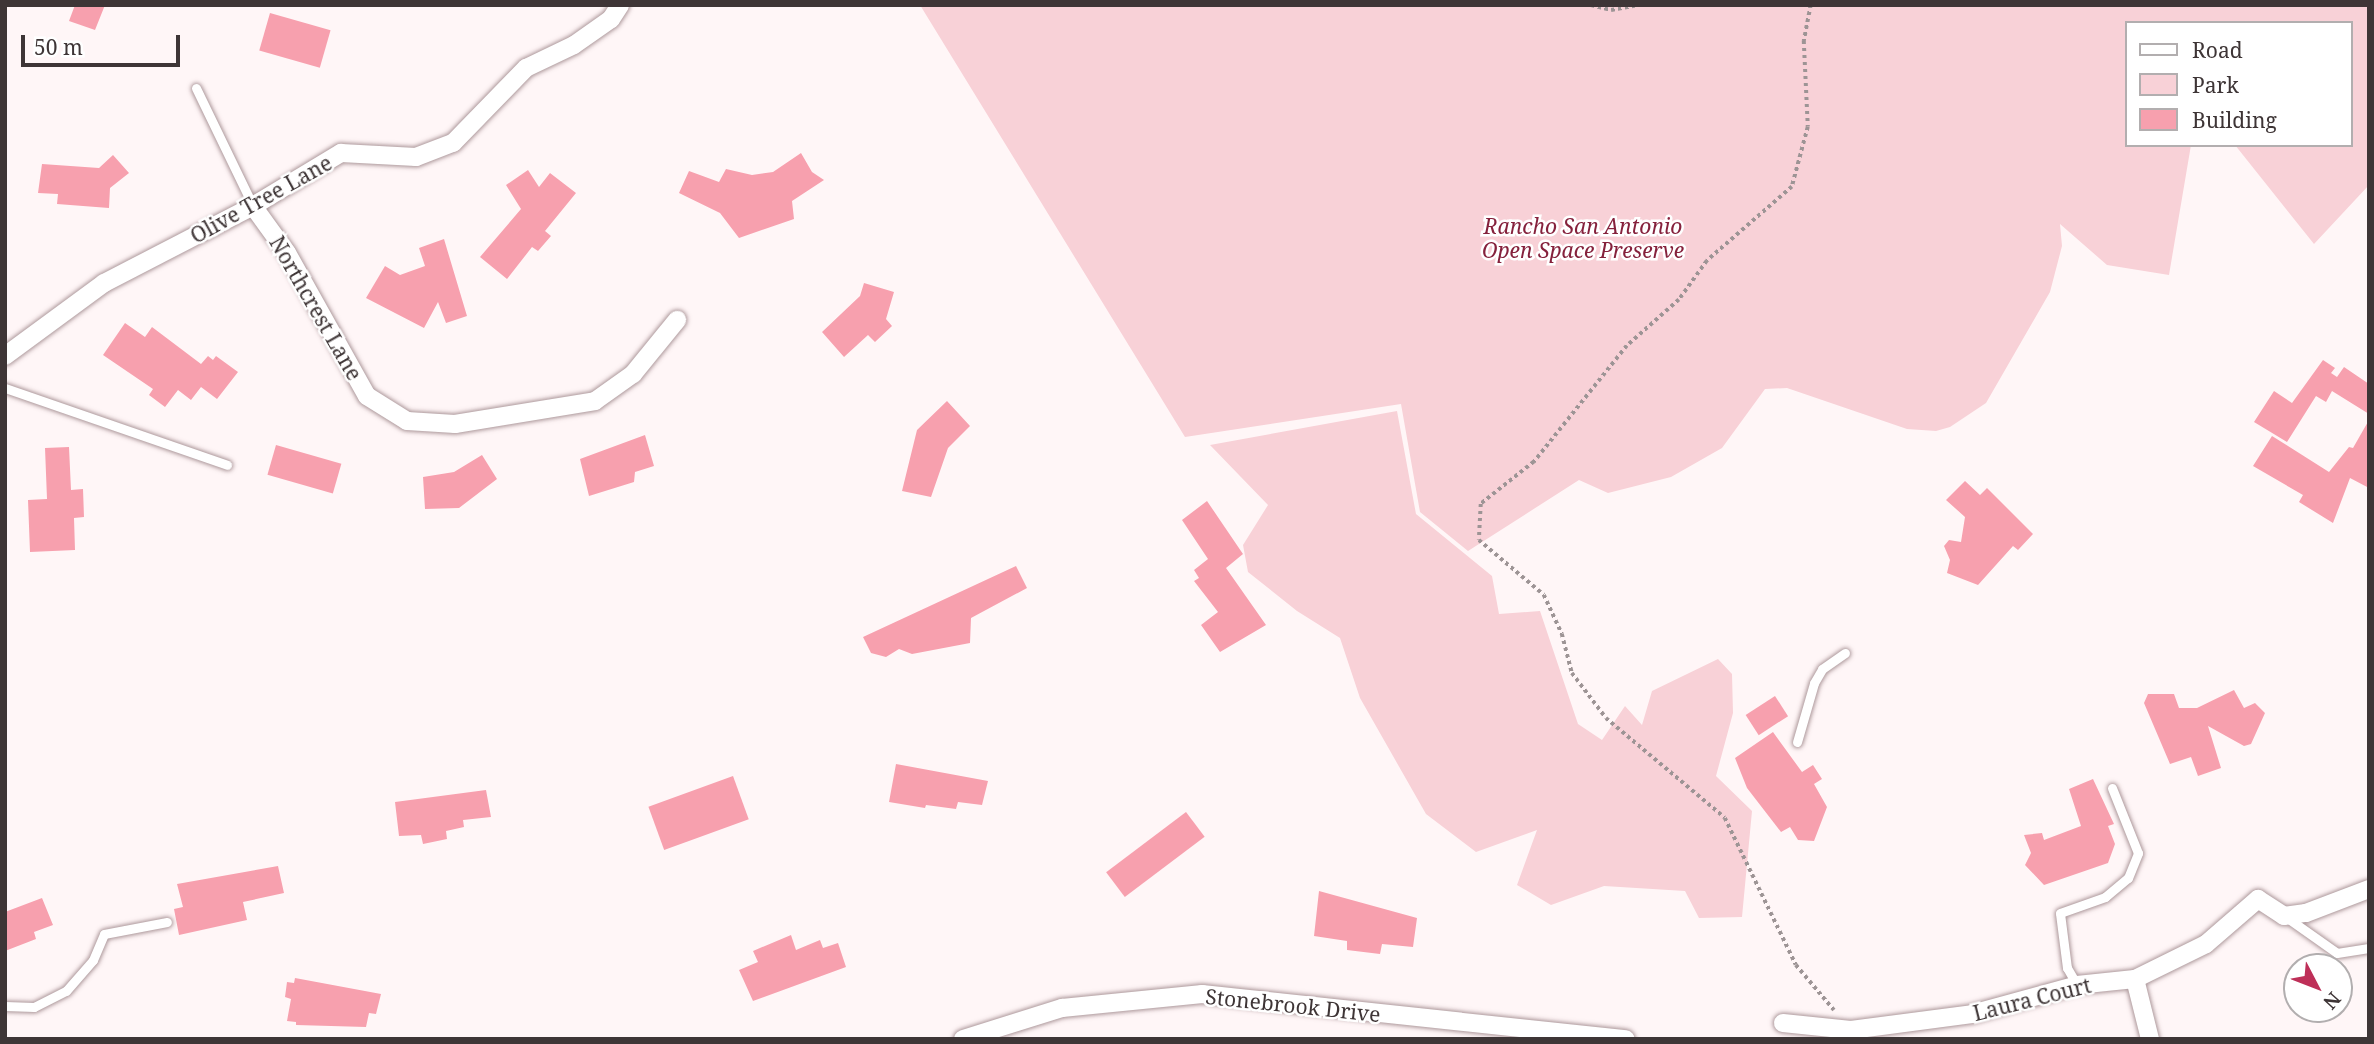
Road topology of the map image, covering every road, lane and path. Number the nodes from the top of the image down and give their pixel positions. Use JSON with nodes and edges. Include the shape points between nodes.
{"nodes":[{"id":1,"x":620,"y":5,"type":"edge"},
{"id":2,"x":1591,"y":5,"type":"edge"},
{"id":3,"x":1639,"y":5,"type":"edge"},
{"id":4,"x":1811,"y":5,"type":"edge"},
{"id":5,"x":196,"y":88,"type":"dead end"},
{"id":6,"x":253,"y":206,"type":"junction"},
{"id":7,"x":677,"y":320,"type":"dead end"},
{"id":8,"x":5,"y":356,"type":"edge"},
{"id":9,"x":5,"y":388,"type":"edge"},
{"id":10,"x":227,"y":465,"type":"dead end"},
{"id":11,"x":1845,"y":653,"type":"dead end"},
{"id":12,"x":1797,"y":742,"type":"dead end"},
{"id":13,"x":2112,"y":788,"type":"dead end"},
{"id":14,"x":2369,"y":889,"type":"edge"},
{"id":15,"x":2284,"y":916,"type":"junction"},
{"id":16,"x":167,"y":922,"type":"dead end"},
{"id":17,"x":2369,"y":948,"type":"edge"},
{"id":18,"x":2135,"y":979,"type":"junction"},
{"id":19,"x":2077,"y":985,"type":"junction"},
{"id":20,"x":5,"y":1006,"type":"edge"},
{"id":21,"x":1783,"y":1023,"type":"dead end"},
{"id":22,"x":1851,"y":1030,"type":"junction"},
{"id":23,"x":963,"y":1039,"type":"edge"},
{"id":24,"x":1626,"y":1039,"type":"edge"},
{"id":25,"x":2150,"y":1039,"type":"edge"}],
"edges":[{"from":1,"to":6,"type":"street","name":"Olive Tree Lane","via":[[611,19],[574,45],[526,68],[453,143],[416,157],[341,153]]},
{"from":2,"to":3,"type":"path","via":[[1611,10]]},
{"from":4,"to":22,"type":"path","via":[[1804,41],[1808,127],[1792,187],[1707,261],[1679,300],[1627,346],[1534,462],[1481,504],[1479,540],[1544,595],[1562,634],[1572,673],[1606,718],[1725,818],[1796,965]]},
{"from":5,"to":6,"type":"lane"},
{"from":6,"to":7,"type":"street","name":"Northcrest Lane","via":[[287,253],[367,396],[407,421],[455,424],[595,401],[634,374]]},
{"from":6,"to":8,"type":"street","name":"Olive Tree Lane","via":[[104,283]]},
{"from":9,"to":10,"type":"lane"},
{"from":11,"to":12,"type":"lane","via":[[1822,669],[1814,683]]},
{"from":13,"to":19,"type":"lane","via":[[2138,853],[2128,878],[2105,897],[2060,913],[2067,968]]},
{"from":14,"to":15,"type":"street","via":[[2306,913]]},
{"from":15,"to":17,"type":"lane","via":[[2337,953]]},
{"from":15,"to":18,"type":"street","name":"Laura Court","via":[[2258,899],[2206,944]]},
{"from":16,"to":20,"type":"lane","via":[[104,934],[93,960],[66,991],[34,1007]]},
{"from":18,"to":19,"type":"street","name":"Laura Court"},
{"from":18,"to":25,"type":"street"},
{"from":19,"to":22,"type":"street","name":"Laura Court","via":[[1972,1014]]},
{"from":21,"to":22,"type":"street","name":"Laura Court"},
{"from":23,"to":24,"type":"street","name":"Stonebrook Drive","via":[[1062,1008],[1202,995]]}]}
